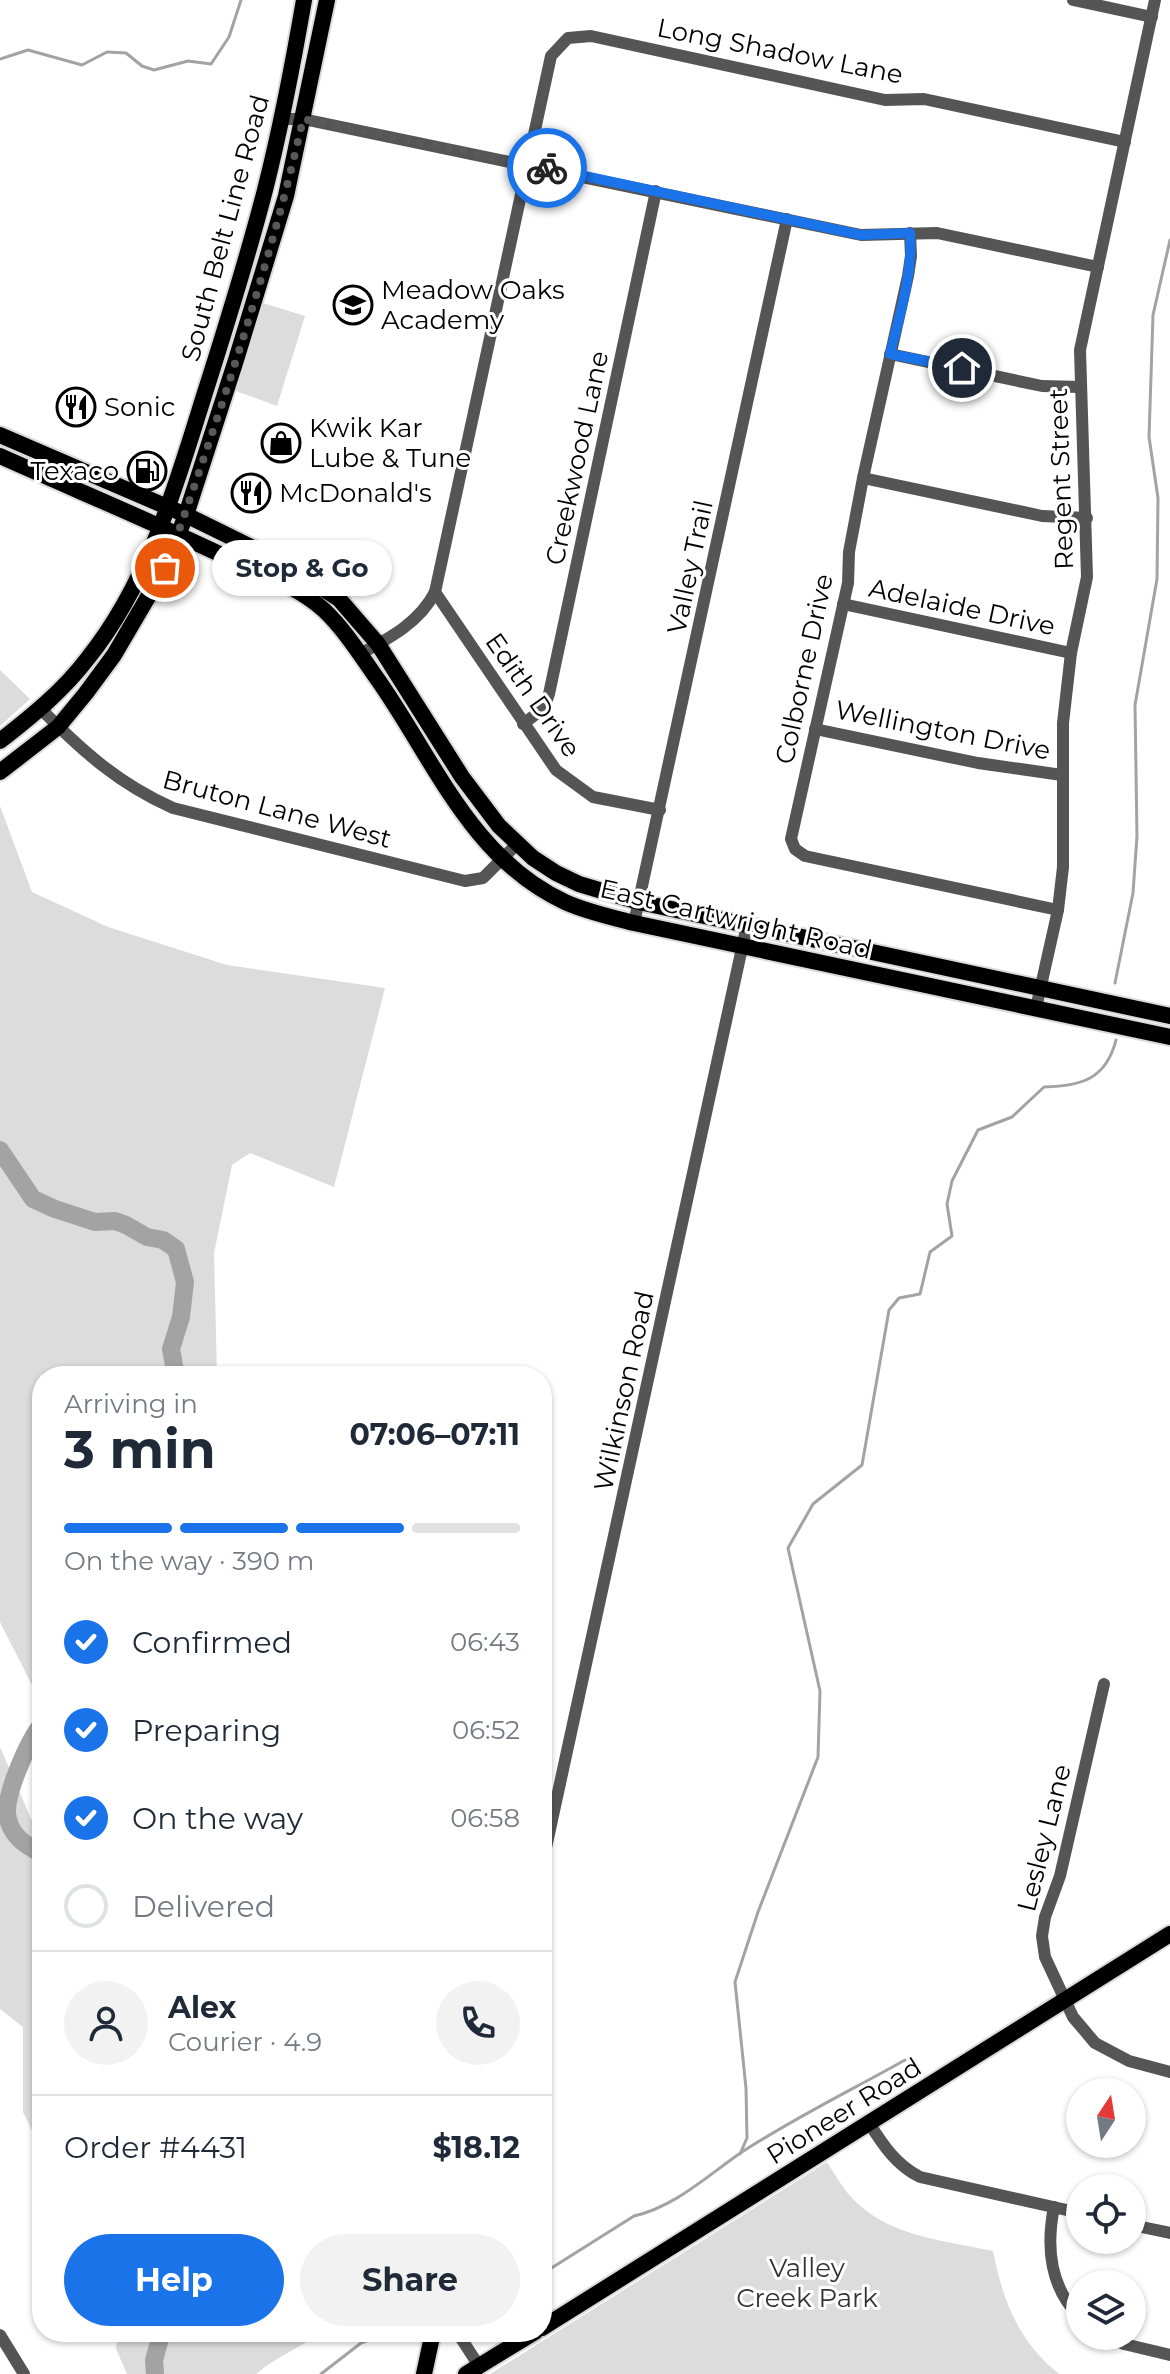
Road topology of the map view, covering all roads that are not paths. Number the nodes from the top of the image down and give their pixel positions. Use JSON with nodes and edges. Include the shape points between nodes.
{"nodes":[{"id":1,"x":304,"y":0,"type":"edge"},
{"id":2,"x":327,"y":0,"type":"edge"},
{"id":3,"x":1073,"y":0,"type":"edge"},
{"id":4,"x":1155,"y":0,"type":"edge"},
{"id":5,"x":1152,"y":17,"type":"junction"},
{"id":6,"x":282,"y":119,"type":"junction"},
{"id":7,"x":303,"y":119,"type":"junction"},
{"id":8,"x":1125,"y":142,"type":"junction"},
{"id":9,"x":527,"y":164,"type":"junction"},
{"id":10,"x":656,"y":191,"type":"junction"},
{"id":11,"x":787,"y":219,"type":"junction"},
{"id":12,"x":910,"y":233,"type":"junction"},
{"id":13,"x":1098,"y":267,"type":"junction"},
{"id":14,"x":222,"y":336,"type":"junction"},
{"id":15,"x":890,"y":354,"type":"junction"},
{"id":16,"x":1080,"y":387,"type":"junction"},
{"id":17,"x":223,"y":399,"type":"junction"},
{"id":18,"x":0,"y":435,"type":"edge"},
{"id":19,"x":0,"y":456,"type":"edge"},
{"id":20,"x":863,"y":478,"type":"junction"},
{"id":21,"x":168,"y":507,"type":"junction"},
{"id":22,"x":186,"y":515,"type":"junction"},
{"id":23,"x":1087,"y":518,"type":"junction"},
{"id":24,"x":161,"y":527,"type":"junction"},
{"id":25,"x":178,"y":535,"type":"junction"},
{"id":26,"x":435,"y":592,"type":"junction"},
{"id":27,"x":843,"y":604,"type":"junction"},
{"id":28,"x":378,"y":644,"type":"junction"},
{"id":29,"x":1071,"y":653,"type":"junction"},
{"id":30,"x":360,"y":654,"type":"junction"},
{"id":31,"x":41,"y":709,"type":"junction"},
{"id":32,"x":523,"y":724,"type":"junction"},
{"id":33,"x":58,"y":727,"type":"junction"},
{"id":34,"x":815,"y":729,"type":"junction"},
{"id":35,"x":0,"y":741,"type":"edge"},
{"id":36,"x":0,"y":772,"type":"edge"},
{"id":37,"x":1062,"y":775,"type":"junction"},
{"id":38,"x":660,"y":810,"type":"junction"},
{"id":39,"x":517,"y":844,"type":"junction"},
{"id":40,"x":501,"y":860,"type":"junction"},
{"id":41,"x":639,"y":902,"type":"junction"},
{"id":42,"x":1058,"y":910,"type":"junction"},
{"id":43,"x":634,"y":923,"type":"junction"},
{"id":44,"x":747,"y":925,"type":"junction"},
{"id":45,"x":743,"y":947,"type":"junction"},
{"id":46,"x":1041,"y":988,"type":"junction"},
{"id":47,"x":1036,"y":1008,"type":"junction"},
{"id":48,"x":1170,"y":1016,"type":"edge"},
{"id":49,"x":1170,"y":1037,"type":"edge"},
{"id":50,"x":1104,"y":1684,"type":"dead end"},
{"id":51,"x":552,"y":1820,"type":"edge"},
{"id":52,"x":1170,"y":1934,"type":"edge"},
{"id":53,"x":1065,"y":1999,"type":"junction"},
{"id":54,"x":1170,"y":2072,"type":"edge"},
{"id":55,"x":869,"y":2123,"type":"junction"},
{"id":56,"x":1054,"y":2207,"type":"junction"},
{"id":57,"x":1066,"y":2210,"type":"edge"},
{"id":58,"x":1146,"y":2228,"type":"edge"},
{"id":59,"x":1170,"y":2233,"type":"edge"},
{"id":60,"x":1066,"y":2298,"type":"edge"},
{"id":61,"x":552,"y":2322,"type":"edge"},
{"id":62,"x":0,"y":2335,"type":"edge"},
{"id":63,"x":431,"y":2342,"type":"edge"},
{"id":64,"x":461,"y":2342,"type":"edge"},
{"id":65,"x":519,"y":2342,"type":"edge"},
{"id":66,"x":1146,"y":2349,"type":"edge"},
{"id":67,"x":1170,"y":2355,"type":"edge"},
{"id":68,"x":473,"y":2370,"type":"edge"},
{"id":69,"x":24,"y":2374,"type":"edge"},
{"id":70,"x":424,"y":2374,"type":"edge"}],
"edges":[{"from":1,"to":6,"type":"main road","name":"South Belt Line Road"},
{"from":2,"to":7,"type":"main road","name":"South Belt Line Road"},
{"from":3,"to":5,"type":"street"},
{"from":4,"to":5,"type":"street","name":"Regent Street"},
{"from":5,"to":8,"type":"street","name":"Regent Street"},
{"from":6,"to":7,"type":"street"},
{"from":6,"to":14,"type":"main road","name":"South Belt Line Road"},
{"from":7,"to":9,"type":"street"},
{"from":7,"to":17,"type":"main road","name":"South Belt Line Road","via":[[286,196]]},
{"from":8,"to":9,"type":"street","name":"Long Shadow Lane","via":[[924,99],[885,100],[591,36],[568,38],[551,56]]},
{"from":8,"to":13,"type":"street","name":"Regent Street"},
{"from":9,"to":10,"type":"street"},
{"from":9,"to":26,"type":"street","name":"Long Shadow Lane"},
{"from":10,"to":11,"type":"street"},
{"from":10,"to":32,"type":"street","name":"Creekwood Lane","via":[[549,694],[544,708]]},
{"from":11,"to":12,"type":"street","via":[[861,235]]},
{"from":11,"to":38,"type":"street","name":"Valley Trail"},
{"from":12,"to":13,"type":"street","via":[[937,233]]},
{"from":12,"to":15,"type":"street","name":"Colborne Drive","via":[[908,276]]},
{"from":13,"to":16,"type":"street","name":"Regent Street","via":[[1080,350]]},
{"from":14,"to":17,"type":"main road","via":[[212,389]]},
{"from":14,"to":21,"type":"main road","name":"South Belt Line Road"},
{"from":15,"to":16,"type":"street","via":[[1042,386]]},
{"from":15,"to":20,"type":"street","name":"Colborne Drive"},
{"from":16,"to":23,"type":"street","name":"Regent Street"},
{"from":17,"to":22,"type":"main road","name":"South Belt Line Road"},
{"from":18,"to":21,"type":"main road","name":"East Cartwright Road"},
{"from":19,"to":24,"type":"main road","name":"East Cartwright Road"},
{"from":20,"to":23,"type":"street","via":[[1042,516]]},
{"from":20,"to":27,"type":"street","name":"Colborne Drive"},
{"from":21,"to":22,"type":"main road","name":"East Cartwright Road"},
{"from":21,"to":24,"type":"main road","name":"South Belt Line Road"},
{"from":22,"to":25,"type":"main road","name":"South Belt Line Road"},
{"from":22,"to":28,"type":"main road","name":"East Cartwright Road","via":[[314,582],[339,599]]},
{"from":23,"to":29,"type":"street","name":"Regent Street","via":[[1087,577]]},
{"from":24,"to":25,"type":"main road","name":"East Cartwright Road"},
{"from":24,"to":31,"type":"main road","name":"South Belt Line Road","via":[[116,617],[88,659]]},
{"from":25,"to":30,"type":"main road","name":"East Cartwright Road","via":[[314,602]]},
{"from":25,"to":33,"type":"main road","name":"South Belt Line Road","via":[[139,616]]},
{"from":26,"to":28,"type":"street","name":"Long Shadow Lane","via":[[418,618]]},
{"from":26,"to":32,"type":"street","name":"Edith Drive"},
{"from":27,"to":29,"type":"street","name":"Adelaide Drive"},
{"from":27,"to":34,"type":"street","name":"Colborne Drive"},
{"from":28,"to":30,"type":"street","name":"Long Shadow Lane"},
{"from":28,"to":39,"type":"main road","name":"East Cartwright Road","via":[[462,777]]},
{"from":29,"to":37,"type":"street","name":"Regent Street"},
{"from":30,"to":40,"type":"main road","name":"East Cartwright Road","via":[[455,803]]},
{"from":31,"to":33,"type":"street","name":"Bruton Lane West"},
{"from":31,"to":35,"type":"main road","name":"South Belt Line Road"},
{"from":32,"to":38,"type":"street","name":"Edith Drive","via":[[556,770],[593,797]]},
{"from":33,"to":36,"type":"main road","name":"South Belt Line Road"},
{"from":33,"to":40,"type":"street","name":"Bruton Lane West","via":[[98,764],[173,808],[465,881],[483,878]]},
{"from":34,"to":37,"type":"street","name":"Wellington Drive"},
{"from":34,"to":42,"type":"street","name":"Colborne Drive","via":[[791,830],[795,849],[805,856]]},
{"from":37,"to":42,"type":"street","name":"Regent Street"},
{"from":38,"to":41,"type":"street","name":"Valley Trail"},
{"from":39,"to":40,"type":"street","name":"Bruton Lane West"},
{"from":39,"to":41,"type":"main road","name":"East Cartwright Road","via":[[579,884]]},
{"from":40,"to":43,"type":"main road","name":"East Cartwright Road","via":[[563,901]]},
{"from":41,"to":43,"type":"street","name":"Valley Trail"},
{"from":41,"to":44,"type":"main road","name":"East Cartwright Road"},
{"from":42,"to":46,"type":"street","name":"Regent Street"},
{"from":43,"to":45,"type":"main road","name":"East Cartwright Road"},
{"from":44,"to":45,"type":"street","name":"Wilkinson Road"},
{"from":44,"to":46,"type":"main road","name":"East Cartwright Road"},
{"from":45,"to":47,"type":"main road","name":"East Cartwright Road"},
{"from":45,"to":51,"type":"street","name":"Wilkinson Road"},
{"from":46,"to":47,"type":"street","name":"Regent Street"},
{"from":46,"to":48,"type":"main road","name":"East Cartwright Road"},
{"from":47,"to":49,"type":"main road","name":"East Cartwright Road"},
{"from":50,"to":53,"type":"street","name":"Lesley Lane","via":[[1042,1936],[1045,1957]]},
{"from":52,"to":53,"type":"main road","name":"Pioneer Road"},
{"from":53,"to":54,"type":"street","name":"Lesley Lane","via":[[1095,2043],[1129,2061]]},
{"from":53,"to":55,"type":"main road","name":"Pioneer Road"},
{"from":55,"to":56,"type":"street","via":[[904,2169],[920,2177]]},
{"from":55,"to":61,"type":"main road","name":"Pioneer Road"},
{"from":56,"to":57,"type":"street"},
{"from":56,"to":60,"type":"street","via":[[1051,2264]]},
{"from":58,"to":59,"type":"street"},
{"from":62,"to":69,"type":"street"},
{"from":63,"to":70,"type":"main road"},
{"from":64,"to":68,"type":"street"},
{"from":65,"to":68,"type":"main road"},
{"from":66,"to":67,"type":"street"}]}
